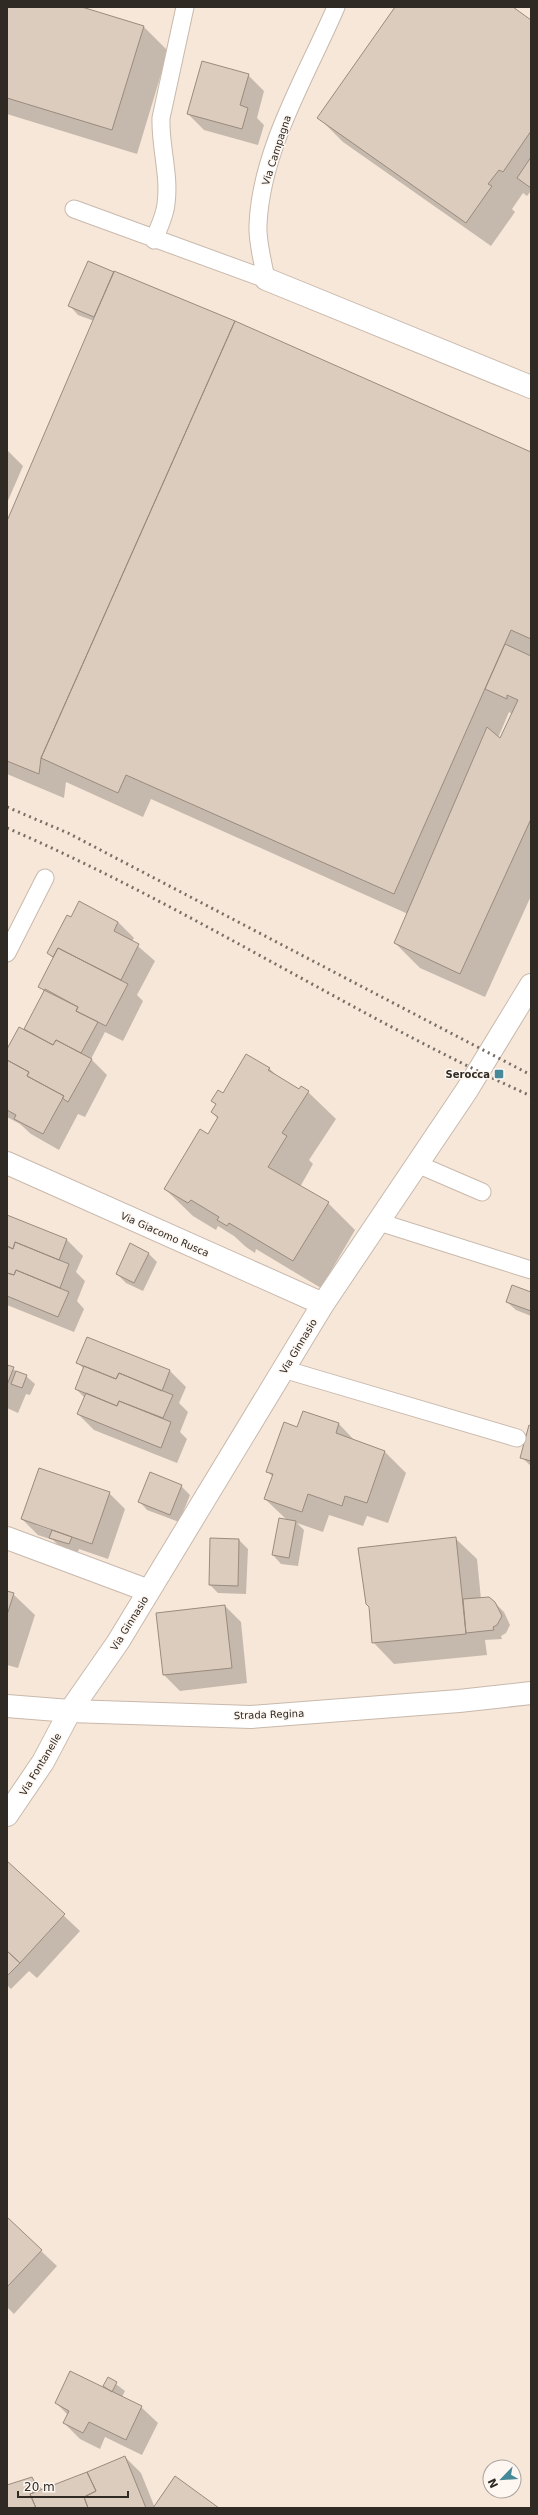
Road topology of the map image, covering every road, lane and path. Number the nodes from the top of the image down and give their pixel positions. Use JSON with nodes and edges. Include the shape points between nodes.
{"nodes":[{"id":1,"x":186,"y":7,"type":"edge"},
{"id":2,"x":336,"y":7,"type":"edge"},
{"id":3,"x":74,"y":210,"type":"dead end"},
{"id":4,"x":154,"y":240,"type":"junction"},
{"id":5,"x":266,"y":279,"type":"junction"},
{"id":6,"x":531,"y":387,"type":"edge"},
{"id":7,"x":45,"y":878,"type":"dead end"},
{"id":8,"x":7,"y":953,"type":"edge"},
{"id":9,"x":531,"y":985,"type":"edge"},
{"id":10,"x":7,"y":1163,"type":"edge"},
{"id":11,"x":417,"y":1164,"type":"junction"},
{"id":12,"x":482,"y":1192,"type":"dead end"},
{"id":13,"x":379,"y":1222,"type":"junction"},
{"id":14,"x":531,"y":1270,"type":"edge"},
{"id":15,"x":323,"y":1304,"type":"junction"},
{"id":16,"x":283,"y":1369,"type":"junction"},
{"id":17,"x":517,"y":1438,"type":"dead end"},
{"id":18,"x":7,"y":1538,"type":"edge"},
{"id":19,"x":149,"y":1591,"type":"junction"},
{"id":20,"x":531,"y":1693,"type":"edge"},
{"id":21,"x":7,"y":1706,"type":"edge"},
{"id":22,"x":70,"y":1711,"type":"junction"},
{"id":23,"x":7,"y":1815,"type":"edge"}],
"edges":[{"from":1,"to":4,"type":"lane","via":[[161,118],[160,136],[168,186],[166,206]]},
{"from":2,"to":5,"type":"lane","name":"Via Campagna","via":[[284,122],[265,180],[258,226]]},
{"from":3,"to":4,"type":"lane"},
{"from":4,"to":5,"type":"lane"},
{"from":5,"to":6,"type":"street"},
{"from":7,"to":8,"type":"lane"},
{"from":9,"to":11,"type":"street","name":"Via Ginnasio","via":[[467,1090]]},
{"from":10,"to":15,"type":"street","name":"Via Giacomo Rusca"},
{"from":11,"to":12,"type":"lane"},
{"from":11,"to":13,"type":"street","name":"Via Ginnasio"},
{"from":13,"to":14,"type":"lane"},
{"from":13,"to":15,"type":"street","name":"Via Ginnasio"},
{"from":15,"to":16,"type":"street","name":"Via Ginnasio"},
{"from":16,"to":17,"type":"lane"},
{"from":16,"to":19,"type":"street","name":"Via Ginnasio"},
{"from":18,"to":19,"type":"street"},
{"from":19,"to":22,"type":"street","name":"Via Ginnasio","via":[[118,1642]]},
{"from":20,"to":22,"type":"street","name":"Strada Regina","via":[[251,1717]]},
{"from":21,"to":22,"type":"street","name":"Strada Regina"},
{"from":22,"to":23,"type":"street","name":"Via Fontanelle","via":[[43,1762]]}]}
